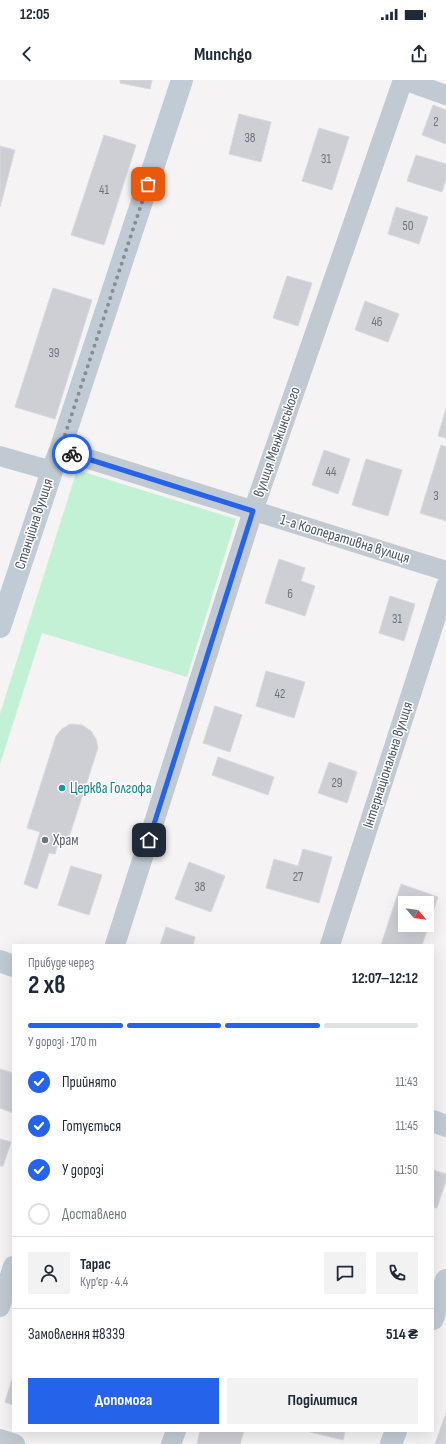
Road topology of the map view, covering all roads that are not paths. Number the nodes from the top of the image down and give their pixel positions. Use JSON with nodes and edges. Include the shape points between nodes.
{"nodes":[{"id":1,"x":182,"y":80,"type":"edge"},
{"id":2,"x":404,"y":80,"type":"edge"},
{"id":3,"x":446,"y":95,"type":"edge"},
{"id":4,"x":60,"y":450,"type":"junction"},
{"id":5,"x":0,"y":456,"type":"edge"},
{"id":6,"x":52,"y":471,"type":"junction"},
{"id":7,"x":253,"y":511,"type":"junction"},
{"id":8,"x":446,"y":571,"type":"edge"},
{"id":9,"x":446,"y":586,"type":"edge"},
{"id":10,"x":0,"y":627,"type":"edge"},
{"id":11,"x":116,"y":944,"type":"edge"},
{"id":12,"x":330,"y":944,"type":"edge"},
{"id":13,"x":0,"y":961,"type":"edge"},
{"id":14,"x":12,"y":966,"type":"edge"},
{"id":15,"x":434,"y":1121,"type":"edge"},
{"id":16,"x":446,"y":1126,"type":"edge"},
{"id":17,"x":12,"y":1269,"type":"edge"},
{"id":18,"x":446,"y":1280,"type":"edge"},
{"id":19,"x":0,"y":1307,"type":"edge"},
{"id":20,"x":434,"y":1316,"type":"edge"},
{"id":21,"x":176,"y":1432,"type":"edge"},
{"id":22,"x":396,"y":1432,"type":"edge"},
{"id":23,"x":0,"y":1439,"type":"edge"},
{"id":24,"x":15,"y":1444,"type":"edge"},
{"id":25,"x":171,"y":1444,"type":"edge"},
{"id":26,"x":391,"y":1444,"type":"edge"}],
"edges":[{"from":1,"to":4,"type":"street","name":"Станційна вулиця"},
{"from":2,"to":3,"type":"street"},
{"from":2,"to":7,"type":"street","name":"вулиця Менжинського"},
{"from":4,"to":6,"type":"street","name":"Станційна вулиця"},
{"from":4,"to":7,"type":"street","name":"1-а Кооперативна вулиця"},
{"from":5,"to":6,"type":"street"},
{"from":6,"to":10,"type":"street","name":"Станційна вулиця"},
{"from":7,"to":8,"type":"street","name":"1-а Кооперативна вулиця"},
{"from":7,"to":11,"type":"street","name":"вулиця Менжинського"},
{"from":9,"to":12,"type":"street","name":"Інтернаціональна вулиця"},
{"from":13,"to":14,"type":"street"},
{"from":15,"to":16,"type":"street"},
{"from":17,"to":19,"type":"street"},
{"from":18,"to":20,"type":"street"},
{"from":21,"to":25,"type":"street"},
{"from":22,"to":26,"type":"street"},
{"from":23,"to":24,"type":"street"}]}
